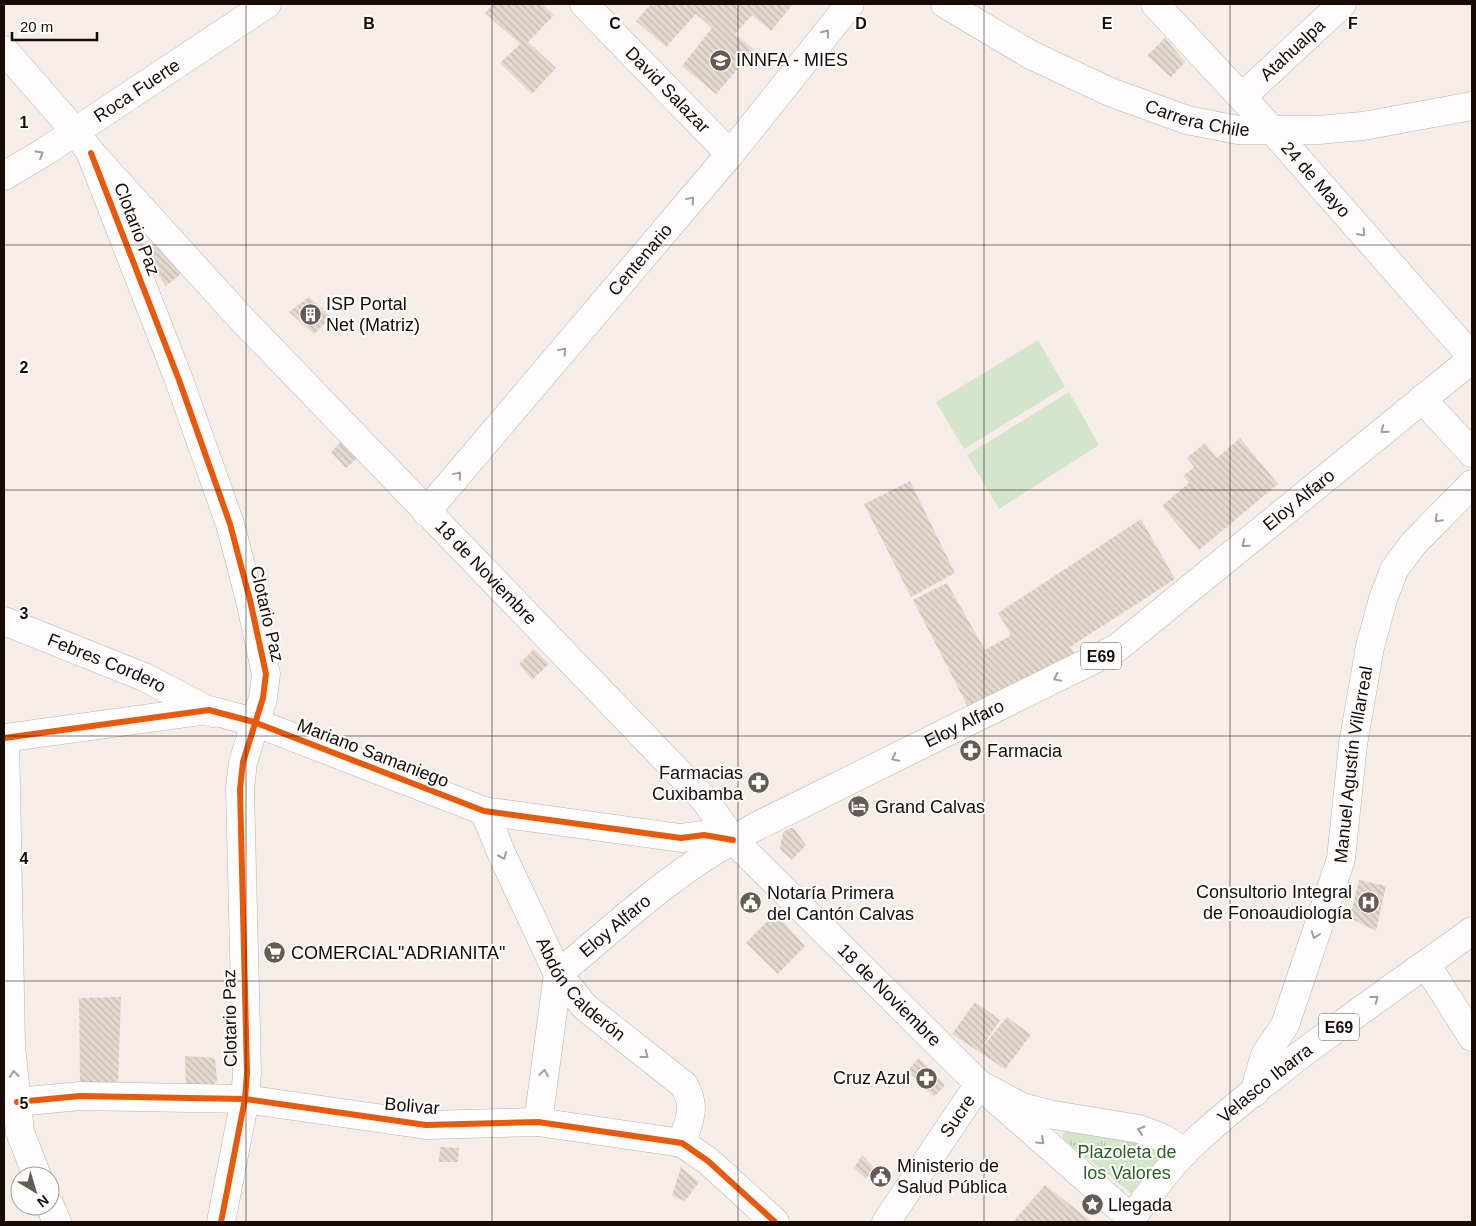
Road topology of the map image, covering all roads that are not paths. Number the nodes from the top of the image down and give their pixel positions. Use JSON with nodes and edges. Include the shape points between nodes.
{"nodes":[{"id":1,"x":267,"y":4,"type":"edge"},
{"id":2,"x":584,"y":4,"type":"edge"},
{"id":3,"x":850,"y":4,"type":"edge"},
{"id":4,"x":944,"y":4,"type":"edge"},
{"id":5,"x":1155,"y":4,"type":"edge"},
{"id":6,"x":1342,"y":4,"type":"edge"},
{"id":7,"x":4,"y":50,"type":"edge"},
{"id":8,"x":1242,"y":98,"type":"junction"},
{"id":9,"x":1472,"y":106,"type":"edge"},
{"id":10,"x":74,"y":130,"type":"junction"},
{"id":11,"x":1273,"y":131,"type":"junction"},
{"id":12,"x":91,"y":153,"type":"junction"},
{"id":13,"x":730,"y":154,"type":"junction"},
{"id":14,"x":4,"y":176,"type":"edge"},
{"id":15,"x":1472,"y":358,"type":"edge"},
{"id":16,"x":1422,"y":399,"type":"junction"},
{"id":17,"x":1472,"y":453,"type":"edge"},
{"id":18,"x":1472,"y":484,"type":"edge"},
{"id":19,"x":426,"y":512,"type":"junction"},
{"id":20,"x":4,"y":621,"type":"edge"},
{"id":21,"x":144,"y":677,"type":"junction"},
{"id":22,"x":209,"y":710,"type":"junction"},
{"id":23,"x":131,"y":722,"type":"junction"},
{"id":24,"x":254,"y":722,"type":"junction"},
{"id":25,"x":4,"y":738,"type":"edge"},
{"id":26,"x":242,"y":762,"type":"junction"},
{"id":27,"x":484,"y":811,"type":"junction"},
{"id":28,"x":663,"y":835,"type":"junction"},
{"id":29,"x":733,"y":840,"type":"junction"},
{"id":30,"x":672,"y":881,"type":"junction"},
{"id":31,"x":1472,"y":931,"type":"edge"},
{"id":32,"x":1426,"y":964,"type":"junction"},
{"id":33,"x":558,"y":974,"type":"junction"},
{"id":34,"x":1472,"y":1037,"type":"edge"},
{"id":35,"x":8,"y":1047,"type":"edge"},
{"id":36,"x":978,"y":1084,"type":"junction"},
{"id":37,"x":1254,"y":1093,"type":"junction"},
{"id":38,"x":245,"y":1099,"type":"junction"},
{"id":39,"x":17,"y":1102,"type":"junction"},
{"id":40,"x":538,"y":1122,"type":"junction"},
{"id":41,"x":12,"y":1135,"type":"edge"},
{"id":42,"x":682,"y":1143,"type":"junction"},
{"id":43,"x":1184,"y":1153,"type":"junction"},
{"id":44,"x":31,"y":1166,"type":"edge"},
{"id":45,"x":1129,"y":1220,"type":"edge"},
{"id":46,"x":221,"y":1222,"type":"edge"},
{"id":47,"x":775,"y":1222,"type":"edge"},
{"id":48,"x":886,"y":1222,"type":"edge"}],
"edges":[{"from":1,"to":10,"type":"street","name":"Roca Fuerte"},
{"from":2,"to":13,"type":"street","name":"David Salazar"},
{"from":13,"to":3,"type":"street","name":"Centenario","one_way":true},
{"from":4,"to":11,"type":"street","name":"Carrera Chile","via":[[1031,55],[1110,92],[1187,120],[1238,130]]},
{"from":5,"to":8,"type":"street","name":"24 de Mayo"},
{"from":6,"to":8,"type":"street","name":"Atahualpa"},
{"from":7,"to":10,"type":"street","name":"18 de Noviembre"},
{"from":8,"to":11,"type":"street","name":"24 de Mayo"},
{"from":9,"to":11,"type":"street","name":"Carrera Chile","via":[[1363,126]]},
{"from":10,"to":12,"type":"street","name":"18 de Noviembre"},
{"from":14,"to":10,"type":"street","name":"Roca Fuerte","one_way":true},
{"from":11,"to":15,"type":"street","name":"24 de Mayo","one_way":true},
{"from":12,"to":19,"type":"street","name":"18 de Noviembre","via":[[238,315]]},
{"from":12,"to":24,"type":"street","name":"Clotario Paz","via":[[179,380],[230,524],[265,665],[263,698]]},
{"from":19,"to":13,"type":"street","name":"Centenario","one_way":true},
{"from":15,"to":16,"type":"street","name":"Eloy Alfaro","number":"E69"},
{"from":16,"to":17,"type":"street"},
{"from":16,"to":29,"type":"street","name":"Eloy Alfaro","number":"E69","one_way":true,"via":[[1118,648]]},
{"from":18,"to":37,"type":"street","name":"Manuel Agustín Villarreal","one_way":true,"via":[[1412,544],[1394,570],[1383,599],[1370,647],[1352,744],[1340,859],[1285,1025],[1265,1054]]},
{"from":19,"to":29,"type":"street","name":"18 de Noviembre","via":[[705,800]]},
{"from":20,"to":21,"type":"street","name":"Febres Cordero"},
{"from":21,"to":22,"type":"street","name":"Febres Cordero"},
{"from":21,"to":23,"type":"street","via":[[154,688],[158,702],[150,713]]},
{"from":22,"to":23,"type":"street","name":"Mariano Samaniego"},
{"from":22,"to":24,"type":"street","name":"Mariano Samaniego"},
{"from":22,"to":26,"type":"street","via":[[230,726],[237,737]]},
{"from":23,"to":25,"type":"street","name":"Mariano Samaniego"},
{"from":24,"to":26,"type":"street","name":"Clotario Paz"},
{"from":24,"to":27,"type":"street","name":"Mariano Samaniego"},
{"from":25,"to":35,"type":"street"},
{"from":26,"to":38,"type":"street","name":"Clotario Paz"},
{"from":27,"to":28,"type":"street","name":"Mariano Samaniego"},
{"from":27,"to":33,"type":"street","name":"Abdón Calderón","one_way":true,"via":[[502,857]]},
{"from":28,"to":29,"type":"street","name":"Mariano Samaniego","via":[[681,838],[704,835]]},
{"from":28,"to":30,"type":"street","via":[[677,848],[679,856]]},
{"from":29,"to":30,"type":"street","name":"Eloy Alfaro","via":[[712,851]]},
{"from":29,"to":36,"type":"street","name":"18 de Noviembre"},
{"from":30,"to":33,"type":"street","name":"Eloy Alfaro"},
{"from":31,"to":32,"type":"street","name":"Velasco Ibarra","number":"E69"},
{"from":32,"to":34,"type":"street"},
{"from":37,"to":32,"type":"street","name":"Velasco Ibarra","number":"E69","one_way":true,"via":[[1396,983]]},
{"from":40,"to":33,"type":"street","one_way":true},
{"from":33,"to":42,"type":"street","name":"Abdón Calderón","one_way":true,"via":[[585,1007],[684,1086],[692,1099]]},
{"from":39,"to":35,"type":"street","one_way":true},
{"from":43,"to":36,"type":"street","name":"18 de Noviembre","one_way":true,"via":[[1163,1138],[1140,1128],[1022,1107]]},
{"from":36,"to":45,"type":"street","name":"18 de Noviembre","one_way":true},
{"from":36,"to":48,"type":"street","name":"Sucre"},
{"from":37,"to":43,"type":"street","name":"Velasco Ibarra","number":"E69"},
{"from":38,"to":39,"type":"street","name":"Bolivar","via":[[80,1096]]},
{"from":38,"to":40,"type":"street","name":"Bolivar","via":[[426,1125]]},
{"from":38,"to":46,"type":"street","name":"Clotario Paz"},
{"from":39,"to":41,"type":"street"},
{"from":40,"to":42,"type":"street","name":"Bolivar"},
{"from":41,"to":44,"type":"street"},
{"from":42,"to":47,"type":"street","name":"Bolivar","via":[[708,1160]]},
{"from":43,"to":45,"type":"street","name":"Velasco Ibarra","number":"E69"}]}
